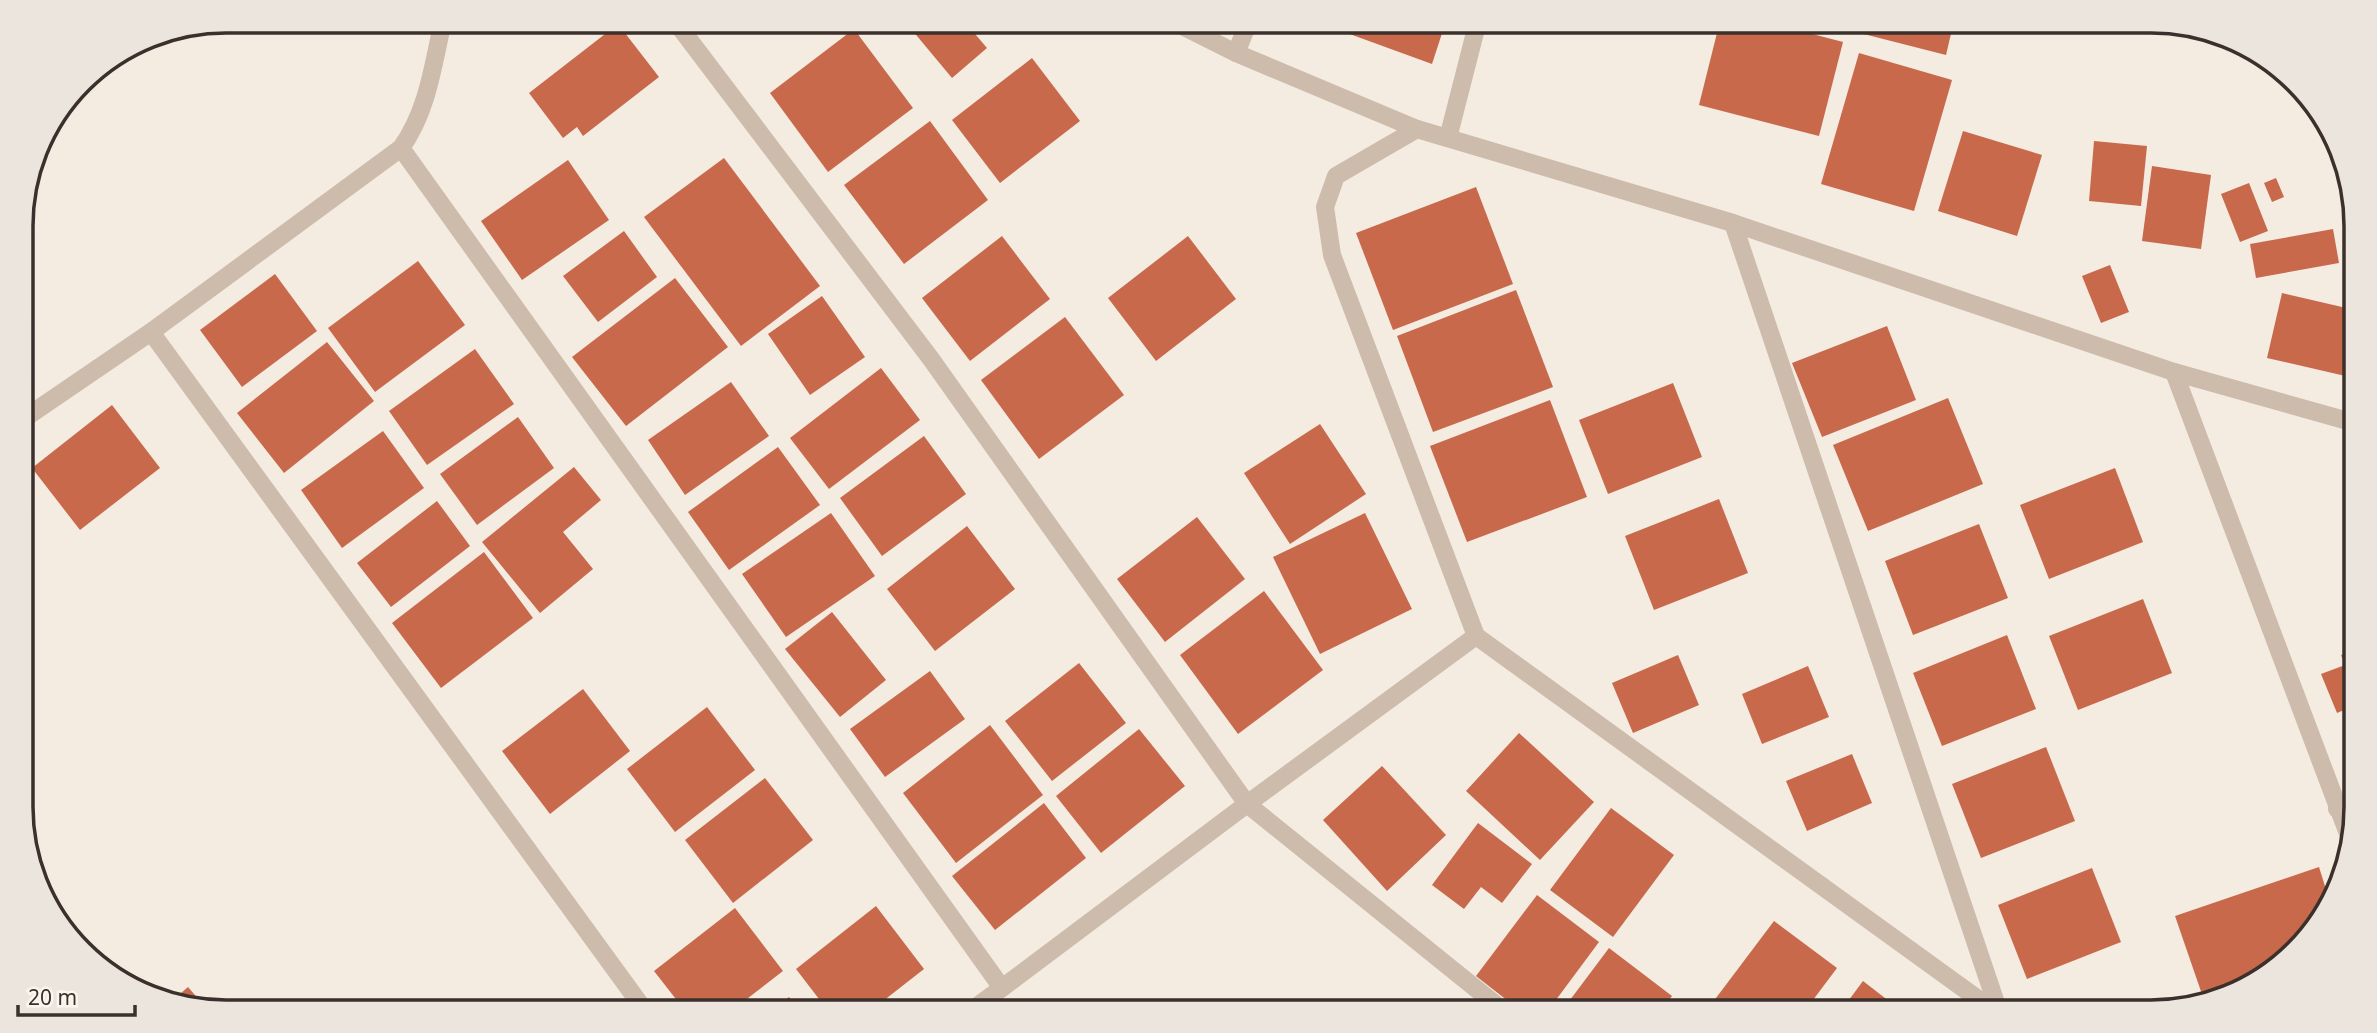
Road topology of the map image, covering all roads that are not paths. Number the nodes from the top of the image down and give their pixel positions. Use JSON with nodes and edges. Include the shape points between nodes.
{"nodes":[{"id":1,"x":1197,"y":33,"type":"edge"},
{"id":2,"x":1244,"y":33,"type":"edge"},
{"id":3,"x":1475,"y":33,"type":"edge"},
{"id":4,"x":440,"y":34,"type":"edge"},
{"id":5,"x":685,"y":34,"type":"edge"},
{"id":6,"x":1236,"y":53,"type":"junction"},
{"id":7,"x":1417,"y":129,"type":"junction"},
{"id":8,"x":1448,"y":138,"type":"junction"},
{"id":9,"x":401,"y":148,"type":"junction"},
{"id":10,"x":1732,"y":223,"type":"junction"},
{"id":11,"x":151,"y":332,"type":"junction"},
{"id":12,"x":2174,"y":372,"type":"junction"},
{"id":13,"x":34,"y":412,"type":"edge"},
{"id":14,"x":2344,"y":420,"type":"edge"},
{"id":15,"x":1476,"y":636,"type":"junction"},
{"id":16,"x":1247,"y":804,"type":"junction"},
{"id":17,"x":2344,"y":806,"type":"edge"},
{"id":18,"x":2337,"y":809,"type":"junction"},
{"id":19,"x":2343,"y":822,"type":"edge"},
{"id":20,"x":1002,"y":988,"type":"junction"},
{"id":21,"x":1489,"y":999,"type":"edge"},
{"id":22,"x":1980,"y":999,"type":"edge"},
{"id":23,"x":1994,"y":999,"type":"edge"},
{"id":24,"x":637,"y":1000,"type":"edge"},
{"id":25,"x":987,"y":1000,"type":"edge"}],
"edges":[{"from":1,"to":6,"type":"street"},
{"from":2,"to":6,"type":"street"},
{"from":3,"to":8,"type":"street"},
{"from":4,"to":9,"type":"street","via":[[424,107]]},
{"from":5,"to":16,"type":"street","via":[[931,359]]},
{"from":6,"to":7,"type":"street"},
{"from":7,"to":8,"type":"street"},
{"from":7,"to":15,"type":"street","via":[[1336,176],[1325,207],[1332,255]]},
{"from":8,"to":10,"type":"street"},
{"from":9,"to":11,"type":"street"},
{"from":9,"to":20,"type":"street"},
{"from":10,"to":12,"type":"street"},
{"from":10,"to":23,"type":"street"},
{"from":11,"to":13,"type":"street"},
{"from":11,"to":24,"type":"street"},
{"from":12,"to":14,"type":"street"},
{"from":12,"to":18,"type":"street"},
{"from":15,"to":16,"type":"street"},
{"from":15,"to":22,"type":"street"},
{"from":16,"to":20,"type":"street"},
{"from":16,"to":21,"type":"street"},
{"from":17,"to":18,"type":"street"},
{"from":18,"to":19,"type":"street"},
{"from":20,"to":25,"type":"street"}]}
